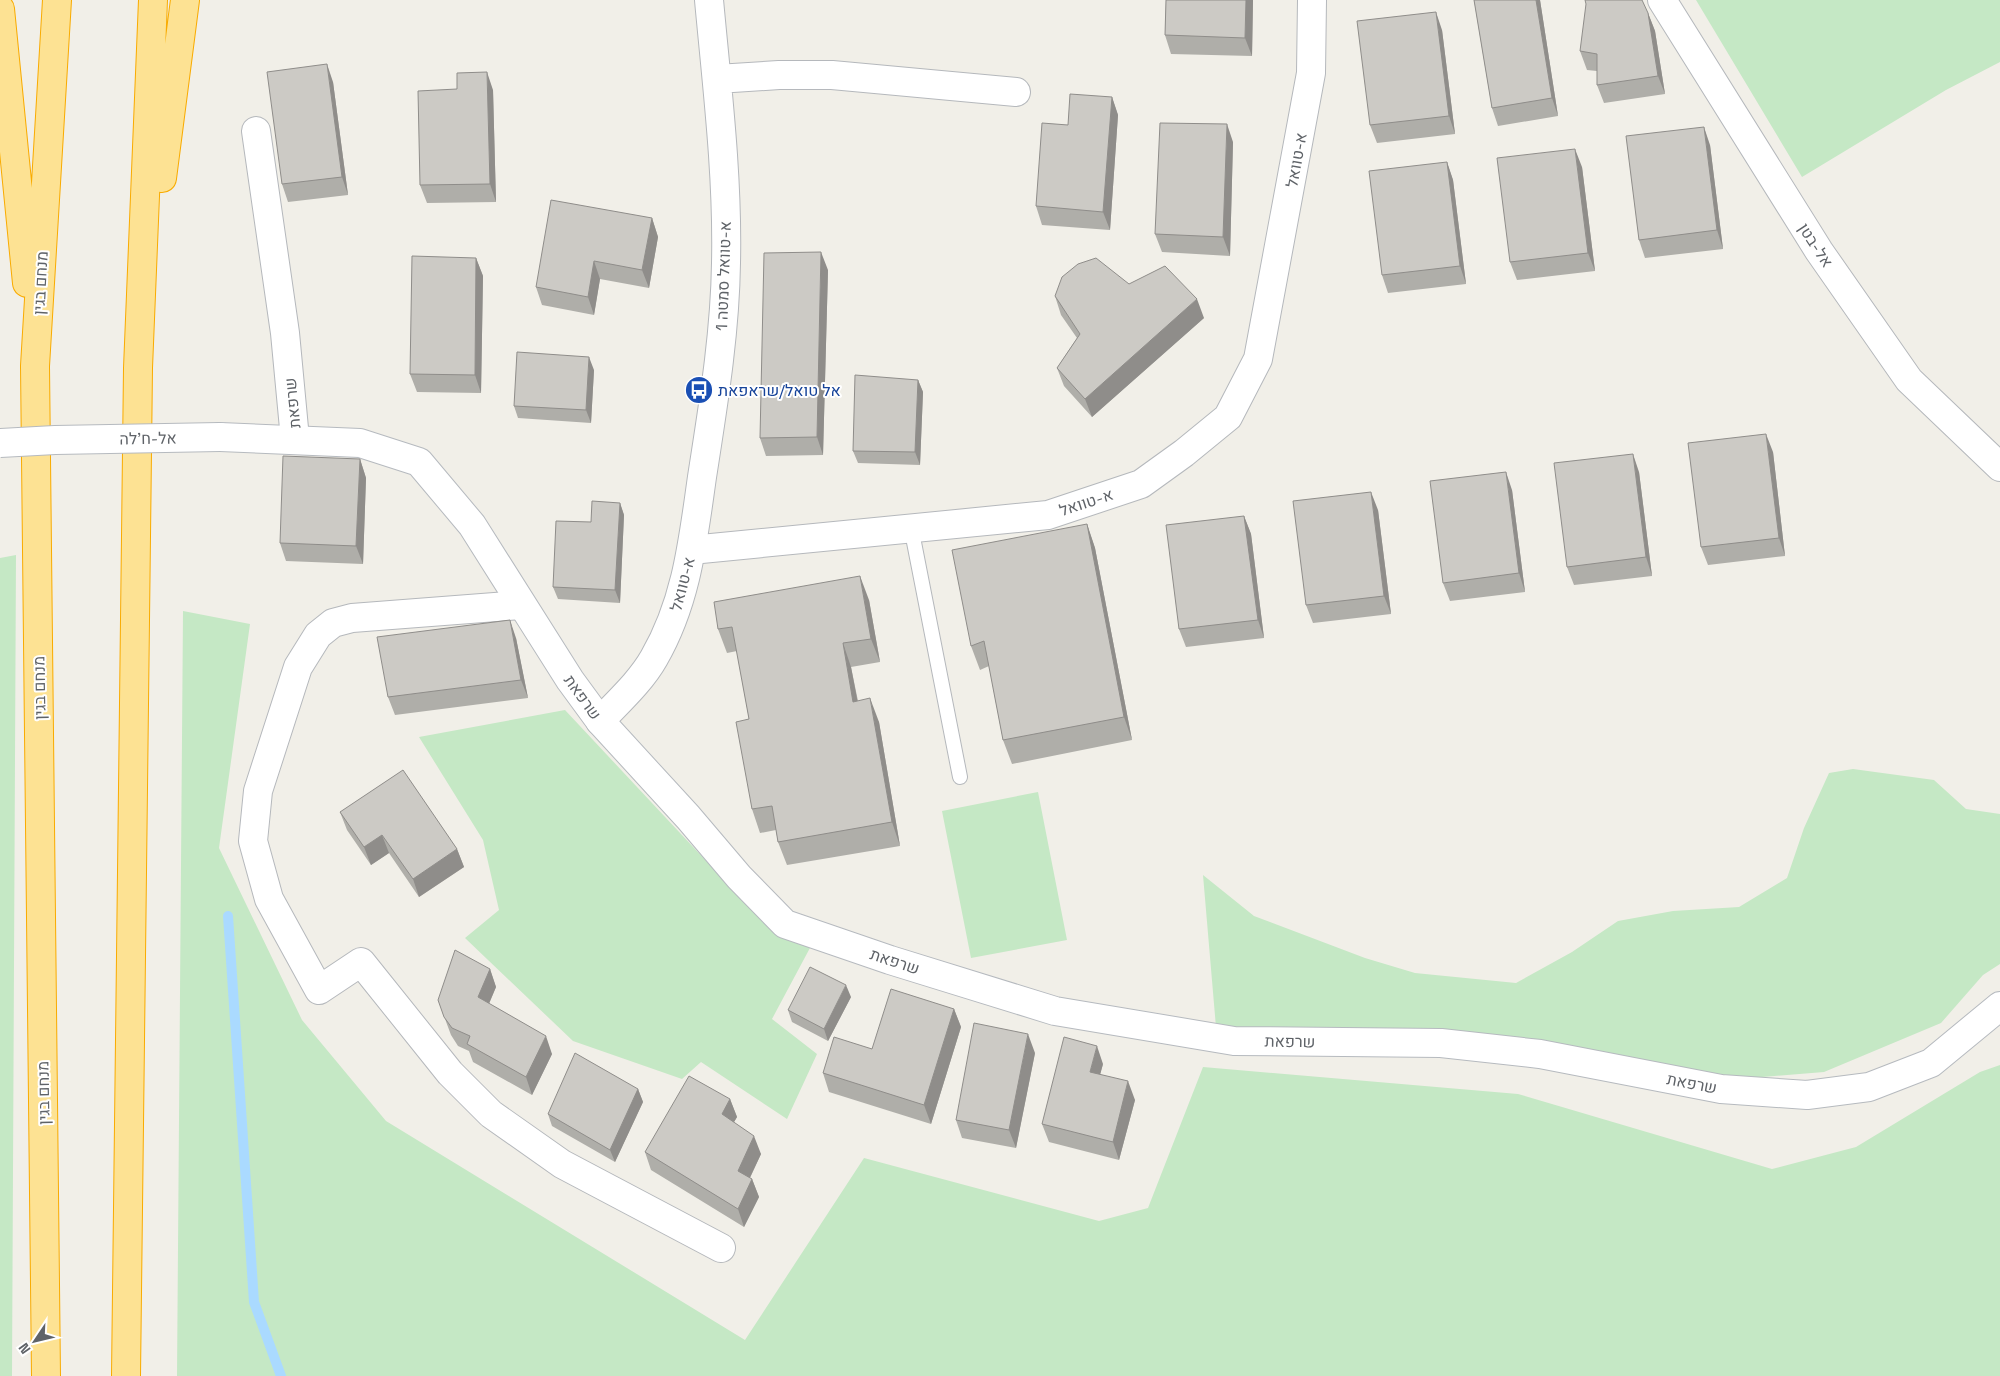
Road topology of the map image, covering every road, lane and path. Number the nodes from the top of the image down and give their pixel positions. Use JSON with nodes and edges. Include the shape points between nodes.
{"nodes":[{"id":1,"x":57,"y":0,"type":"edge"},
{"id":2,"x":153,"y":0,"type":"edge"},
{"id":3,"x":184,"y":0,"type":"edge"},
{"id":4,"x":709,"y":0,"type":"edge"},
{"id":5,"x":1312,"y":0,"type":"edge"},
{"id":6,"x":1662,"y":0,"type":"edge"},
{"id":7,"x":0,"y":9,"type":"edge"},
{"id":8,"x":717,"y":79,"type":"junction"},
{"id":9,"x":1016,"y":92,"type":"dead end"},
{"id":10,"x":256,"y":131,"type":"dead end"},
{"id":11,"x":35,"y":366,"type":"junction"},
{"id":12,"x":138,"y":368,"type":"junction"},
{"id":13,"x":295,"y":439,"type":"junction"},
{"id":14,"x":0,"y":443,"type":"edge"},
{"id":15,"x":2000,"y":467,"type":"edge"},
{"id":16,"x":912,"y":527,"type":"junction"},
{"id":17,"x":691,"y":550,"type":"junction"},
{"id":18,"x":521,"y":605,"type":"junction"},
{"id":19,"x":600,"y":720,"type":"junction"},
{"id":20,"x":960,"y":777,"type":"dead end"},
{"id":21,"x":2000,"y":1006,"type":"edge"},
{"id":22,"x":721,"y":1248,"type":"dead end"},
{"id":23,"x":46,"y":1376,"type":"edge"},
{"id":24,"x":126,"y":1376,"type":"edge"}],
"edges":[{"from":1,"to":11,"type":"highway","name":"מנחם בגין"},
{"from":2,"to":12,"type":"highway"},
{"from":3,"to":12,"type":"highway"},
{"from":4,"to":8,"type":"street","name":"א-טוואל סמטה 1"},
{"from":5,"to":16,"type":"street","name":"א-טוואל","via":[[1311,74],[1258,359],[1228,417],[1141,484],[1048,515]]},
{"from":6,"to":15,"type":"street","name":"אל-בטן","via":[[1819,251],[1909,380]]},
{"from":7,"to":11,"type":"highway"},
{"from":8,"to":9,"type":"street","via":[[779,74],[832,75]]},
{"from":8,"to":17,"type":"street","name":"א-טוואל סמטה 1","via":[[726,264],[721,350]]},
{"from":10,"to":13,"type":"street","name":"שרפאת","via":[[285,333]]},
{"from":11,"to":23,"type":"highway","name":"מנחם בגין"},
{"from":12,"to":24,"type":"highway"},
{"from":13,"to":14,"type":"street","name":"אל-ח'לה","bridge":true,"via":[[220,437]]},
{"from":13,"to":18,"type":"street","name":"שרפאת","via":[[360,443],[419,462],[472,526]]},
{"from":16,"to":17,"type":"street","name":"א-טוואל"},
{"from":16,"to":20,"type":"lane"},
{"from":17,"to":19,"type":"street","name":"א-טוואל","via":[[679,603],[654,658],[638,681]]},
{"from":18,"to":19,"type":"street","name":"שרפאת"},
{"from":18,"to":22,"type":"street","via":[[352,618],[333,623],[318,635],[298,667],[258,791],[253,841],[269,899],[319,990],[360,962],[450,1073],[491,1114],[562,1164]]},
{"from":19,"to":21,"type":"street","name":"שרפאת","via":[[739,877],[785,924],[1055,1011],[1234,1040],[1440,1043],[1540,1054],[1720,1089],[1807,1095],[1869,1087],[1930,1063]]}]}
